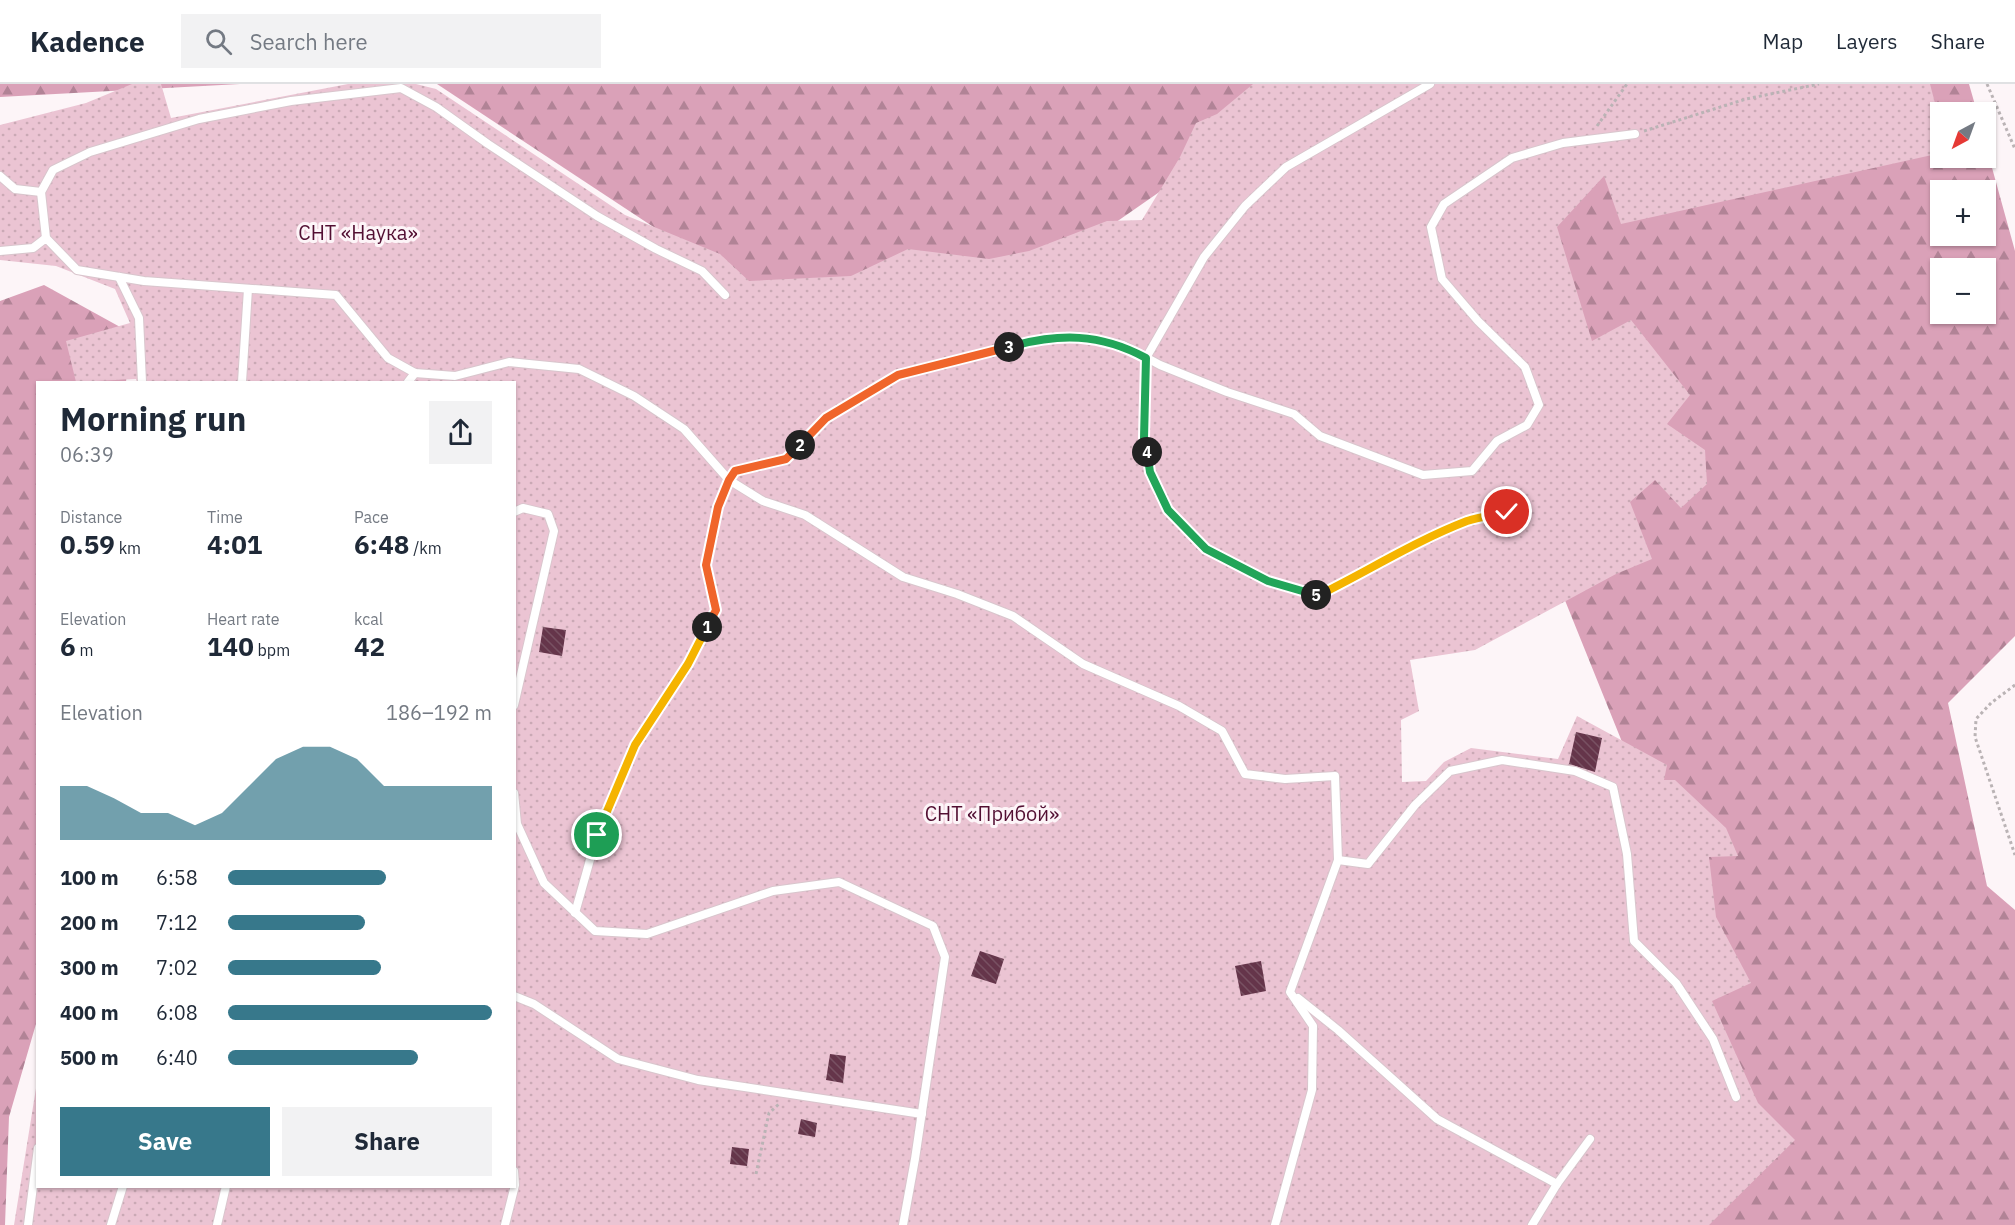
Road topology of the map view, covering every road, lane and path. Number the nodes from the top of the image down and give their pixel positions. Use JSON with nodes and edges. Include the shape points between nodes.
{"nodes":[{"id":1,"x":1430,"y":84,"type":"edge"},
{"id":2,"x":1627,"y":84,"type":"edge"},
{"id":3,"x":1819,"y":84,"type":"edge"},
{"id":4,"x":1987,"y":84,"type":"edge"},
{"id":5,"x":1635,"y":134,"type":"joint"},
{"id":6,"x":1587,"y":140,"type":"junction"},
{"id":7,"x":2015,"y":149,"type":"edge"},
{"id":8,"x":0,"y":176,"type":"edge"},
{"id":9,"x":41,"y":192,"type":"junction"},
{"id":10,"x":46,"y":238,"type":"junction"},
{"id":11,"x":0,"y":251,"type":"edge"},
{"id":12,"x":119,"y":277,"type":"junction"},
{"id":13,"x":248,"y":289,"type":"junction"},
{"id":14,"x":725,"y":295,"type":"dead end"},
{"id":15,"x":1146,"y":358,"type":"junction"},
{"id":16,"x":415,"y":373,"type":"junction"},
{"id":17,"x":455,"y":380,"type":"edge"},
{"id":18,"x":142,"y":381,"type":"edge"},
{"id":19,"x":243,"y":381,"type":"edge"},
{"id":20,"x":409,"y":381,"type":"edge"},
{"id":21,"x":729,"y":480,"type":"junction"},
{"id":22,"x":516,"y":511,"type":"edge"},
{"id":23,"x":1507,"y":512,"type":"dead end"},
{"id":24,"x":2015,"y":685,"type":"edge"},
{"id":25,"x":516,"y":698,"type":"edge"},
{"id":26,"x":516,"y":814,"type":"edge"},
{"id":27,"x":2015,"y":855,"type":"edge"},
{"id":28,"x":1338,"y":860,"type":"junction"},
{"id":29,"x":575,"y":913,"type":"junction"},
{"id":30,"x":1290,"y":992,"type":"junction"},
{"id":31,"x":516,"y":997,"type":"edge"},
{"id":32,"x":789,"y":1094,"type":"junction"},
{"id":33,"x":1736,"y":1097,"type":"dead end"},
{"id":34,"x":922,"y":1114,"type":"junction"},
{"id":35,"x":1590,"y":1139,"type":"dead end"},
{"id":36,"x":36,"y":1163,"type":"edge"},
{"id":37,"x":756,"y":1174,"type":"dead end"},
{"id":38,"x":1557,"y":1184,"type":"junction"},
{"id":39,"x":122,"y":1188,"type":"edge"},
{"id":40,"x":226,"y":1188,"type":"edge"},
{"id":41,"x":514,"y":1188,"type":"edge"},
{"id":42,"x":28,"y":1225,"type":"edge"},
{"id":43,"x":111,"y":1225,"type":"edge"},
{"id":44,"x":217,"y":1225,"type":"edge"},
{"id":45,"x":505,"y":1225,"type":"edge"},
{"id":46,"x":903,"y":1225,"type":"edge"},
{"id":47,"x":1275,"y":1225,"type":"edge"},
{"id":48,"x":1532,"y":1225,"type":"edge"}],
"edges":[{"from":1,"to":15,"type":"lane","via":[[1286,167],[1245,206],[1204,257]]},
{"from":2,"to":6,"type":"path"},
{"from":3,"to":5,"type":"path","via":[[1746,99]]},
{"from":4,"to":7,"type":"path"},
{"from":5,"to":6,"type":"lane"},
{"from":6,"to":15,"type":"lane","via":[[1512,158],[1444,204],[1431,227],[1442,279],[1525,367],[1539,405],[1527,425],[1497,441],[1472,471],[1423,475],[1320,436],[1294,414],[1227,392]]},
{"from":8,"to":9,"type":"lane","via":[[15,189]]},
{"from":9,"to":10,"type":"lane"},
{"from":9,"to":14,"type":"lane","via":[[53,170],[90,152],[199,119],[291,101],[401,88],[436,106],[597,216],[702,271]]},
{"from":10,"to":11,"type":"lane","via":[[33,248]]},
{"from":10,"to":12,"type":"lane","via":[[77,270]]},
{"from":12,"to":13,"type":"lane"},
{"from":12,"to":18,"type":"lane","via":[[139,318]]},
{"from":13,"to":16,"type":"lane","via":[[336,295],[388,358]]},
{"from":13,"to":19,"type":"lane"},
{"from":15,"to":21,"type":"lane","via":[[1123,345],[1076,336],[1028,342],[898,375],[826,418],[786,459],[735,471]]},
{"from":15,"to":23,"type":"lane","via":[[1144,438],[1150,472],[1168,510],[1206,549],[1268,581],[1319,595],[1423,540],[1469,521]]},
{"from":16,"to":17,"type":"lane"},
{"from":16,"to":20,"type":"lane"},
{"from":17,"to":21,"type":"lane","via":[[509,362],[579,369],[634,396],[684,429]]},
{"from":21,"to":28,"type":"lane","via":[[763,501],[806,515],[903,577],[1013,616],[1083,664],[1179,706],[1222,731],[1245,774],[1285,779],[1335,776]]},
{"from":21,"to":29,"type":"lane","via":[[718,507],[706,565],[716,610],[688,664],[635,745],[597,835]]},
{"from":22,"to":25,"type":"lane","via":[[523,507],[548,514],[554,531]]},
{"from":24,"to":27,"type":"path","via":[[1976,718],[1975,737]]},
{"from":26,"to":29,"type":"lane","via":[[543,883]]},
{"from":28,"to":30,"type":"lane"},
{"from":28,"to":33,"type":"lane","via":[[1368,864],[1415,805],[1450,771],[1502,760],[1575,771],[1612,787],[1627,854],[1634,941],[1676,983],[1713,1039]]},
{"from":29,"to":34,"type":"lane","via":[[595,931],[647,934],[773,891],[839,882],[933,926],[945,957]]},
{"from":30,"to":38,"type":"lane","via":[[1347,1037],[1437,1119]]},
{"from":30,"to":47,"type":"lane","via":[[1313,1026],[1312,1090]]},
{"from":31,"to":32,"type":"lane","via":[[534,1004],[618,1059],[698,1080]]},
{"from":32,"to":34,"type":"lane"},
{"from":32,"to":37,"type":"path","via":[[769,1113]]},
{"from":34,"to":46,"type":"lane"},
{"from":35,"to":38,"type":"lane"},
{"from":36,"to":42,"type":"lane"},
{"from":38,"to":48,"type":"lane"},
{"from":39,"to":43,"type":"lane"},
{"from":40,"to":44,"type":"lane"},
{"from":41,"to":45,"type":"lane"}]}
